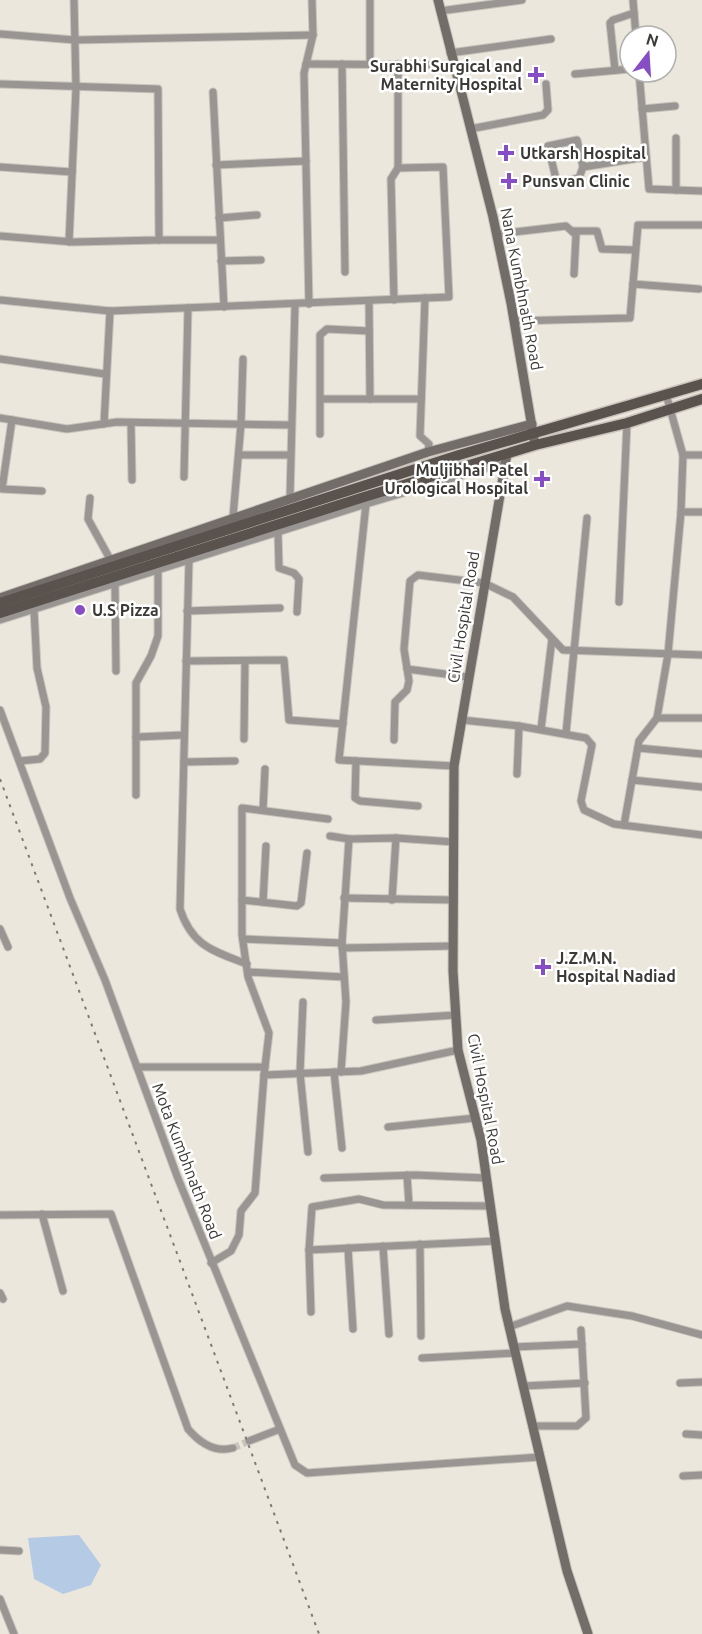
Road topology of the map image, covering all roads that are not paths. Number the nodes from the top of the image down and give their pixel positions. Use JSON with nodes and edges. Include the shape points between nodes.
{"nodes":[{"id":1,"x":74,"y":0,"type":"edge"},
{"id":2,"x":312,"y":0,"type":"edge"},
{"id":3,"x":370,"y":0,"type":"edge"},
{"id":4,"x":438,"y":0,"type":"edge"},
{"id":5,"x":522,"y":0,"type":"edge"},
{"id":6,"x":633,"y":0,"type":"edge"},
{"id":7,"x":440,"y":11,"type":"junction"},
{"id":8,"x":634,"y":13,"type":"junction"},
{"id":9,"x":635,"y":24,"type":"edge"},
{"id":10,"x":0,"y":34,"type":"edge"},
{"id":11,"x":313,"y":35,"type":"junction"},
{"id":12,"x":551,"y":39,"type":"dead end"},
{"id":13,"x":75,"y":40,"type":"junction"},
{"id":14,"x":450,"y":53,"type":"junction"},
{"id":15,"x":306,"y":64,"type":"junction"},
{"id":16,"x":342,"y":64,"type":"junction"},
{"id":17,"x":370,"y":64,"type":"junction"},
{"id":18,"x":398,"y":64,"type":"junction"},
{"id":19,"x":453,"y":64,"type":"junction"},
{"id":20,"x":615,"y":70,"type":"junction"},
{"id":21,"x":618,"y":70,"type":"edge"},
{"id":22,"x":575,"y":74,"type":"dead end"},
{"id":23,"x":0,"y":84,"type":"edge"},
{"id":24,"x":546,"y":84,"type":"dead end"},
{"id":25,"x":640,"y":84,"type":"edge"},
{"id":26,"x":76,"y":88,"type":"junction"},
{"id":27,"x":213,"y":92,"type":"dead end"},
{"id":28,"x":675,"y":106,"type":"dead end"},
{"id":29,"x":642,"y":109,"type":"junction"},
{"id":30,"x":470,"y":129,"type":"junction"},
{"id":31,"x":676,"y":138,"type":"dead end"},
{"id":32,"x":646,"y":157,"type":"junction"},
{"id":33,"x":306,"y":161,"type":"junction"},
{"id":34,"x":216,"y":165,"type":"junction"},
{"id":35,"x":0,"y":166,"type":"edge"},
{"id":36,"x":583,"y":167,"type":"junction"},
{"id":37,"x":398,"y":168,"type":"junction"},
{"id":38,"x":72,"y":172,"type":"junction"},
{"id":39,"x":676,"y":190,"type":"junction"},
{"id":40,"x":702,"y":191,"type":"edge"},
{"id":41,"x":257,"y":215,"type":"dead end"},
{"id":42,"x":219,"y":218,"type":"junction"},
{"id":43,"x":702,"y":225,"type":"edge"},
{"id":44,"x":572,"y":231,"type":"junction"},
{"id":45,"x":497,"y":234,"type":"junction"},
{"id":46,"x":0,"y":236,"type":"edge"},
{"id":47,"x":159,"y":240,"type":"junction"},
{"id":48,"x":220,"y":240,"type":"junction"},
{"id":49,"x":69,"y":242,"type":"junction"},
{"id":50,"x":635,"y":250,"type":"junction"},
{"id":51,"x":261,"y":260,"type":"dead end"},
{"id":52,"x":221,"y":261,"type":"junction"},
{"id":53,"x":345,"y":272,"type":"dead end"},
{"id":54,"x":574,"y":274,"type":"dead end"},
{"id":55,"x":633,"y":284,"type":"junction"},
{"id":56,"x":699,"y":289,"type":"dead end"},
{"id":57,"x":425,"y":298,"type":"junction"},
{"id":58,"x":0,"y":300,"type":"edge"},
{"id":59,"x":394,"y":300,"type":"junction"},
{"id":60,"x":369,"y":301,"type":"junction"},
{"id":61,"x":309,"y":304,"type":"junction"},
{"id":62,"x":294,"y":305,"type":"junction"},
{"id":63,"x":224,"y":307,"type":"junction"},
{"id":64,"x":188,"y":308,"type":"junction"},
{"id":65,"x":110,"y":311,"type":"junction"},
{"id":66,"x":514,"y":321,"type":"junction"},
{"id":67,"x":369,"y":331,"type":"junction"},
{"id":68,"x":243,"y":358,"type":"dead end"},
{"id":69,"x":0,"y":359,"type":"edge"},
{"id":70,"x":105,"y":374,"type":"junction"},
{"id":71,"x":702,"y":384,"type":"edge"},
{"id":72,"x":666,"y":394,"type":"junction"},
{"id":73,"x":322,"y":399,"type":"junction"},
{"id":74,"x":370,"y":399,"type":"junction"},
{"id":75,"x":421,"y":399,"type":"junction"},
{"id":76,"x":702,"y":399,"type":"edge"},
{"id":77,"x":669,"y":409,"type":"junction"},
{"id":78,"x":0,"y":418,"type":"edge"},
{"id":79,"x":12,"y":420,"type":"junction"},
{"id":80,"x":131,"y":423,"type":"junction"},
{"id":81,"x":627,"y":423,"type":"junction"},
{"id":82,"x":104,"y":424,"type":"junction"},
{"id":83,"x":185,"y":424,"type":"junction"},
{"id":84,"x":241,"y":424,"type":"junction"},
{"id":85,"x":290,"y":425,"type":"junction"},
{"id":86,"x":532,"y":428,"type":"junction"},
{"id":87,"x":320,"y":434,"type":"dead end"},
{"id":88,"x":535,"y":445,"type":"junction"},
{"id":89,"x":428,"y":452,"type":"junction"},
{"id":90,"x":238,"y":455,"type":"junction"},
{"id":91,"x":290,"y":455,"type":"junction"},
{"id":92,"x":683,"y":455,"type":"junction"},
{"id":93,"x":702,"y":455,"type":"edge"},
{"id":94,"x":506,"y":458,"type":"junction"},
{"id":95,"x":184,"y":477,"type":"dead end"},
{"id":96,"x":132,"y":480,"type":"dead end"},
{"id":97,"x":42,"y":491,"type":"dead end"},
{"id":98,"x":290,"y":497,"type":"junction"},
{"id":99,"x":90,"y":498,"type":"dead end"},
{"id":100,"x":366,"y":504,"type":"junction"},
{"id":101,"x":681,"y":512,"type":"junction"},
{"id":102,"x":702,"y":512,"type":"edge"},
{"id":103,"x":233,"y":517,"type":"junction"},
{"id":104,"x":587,"y":518,"type":"dead end"},
{"id":105,"x":278,"y":533,"type":"junction"},
{"id":106,"x":110,"y":558,"type":"junction"},
{"id":107,"x":189,"y":560,"type":"junction"},
{"id":108,"x":158,"y":571,"type":"junction"},
{"id":109,"x":484,"y":583,"type":"junction"},
{"id":110,"x":115,"y":584,"type":"junction"},
{"id":111,"x":0,"y":598,"type":"edge"},
{"id":112,"x":0,"y":603,"type":"edge"},
{"id":113,"x":619,"y":603,"type":"dead end"},
{"id":114,"x":280,"y":608,"type":"dead end"},
{"id":115,"x":34,"y":610,"type":"junction"},
{"id":116,"x":187,"y":611,"type":"junction"},
{"id":117,"x":297,"y":612,"type":"dead end"},
{"id":118,"x":0,"y":614,"type":"edge"},
{"id":119,"x":0,"y":620,"type":"edge"},
{"id":120,"x":552,"y":639,"type":"junction"},
{"id":121,"x":572,"y":650,"type":"junction"},
{"id":122,"x":668,"y":654,"type":"junction"},
{"id":123,"x":702,"y":655,"type":"edge"},
{"id":124,"x":186,"y":661,"type":"junction"},
{"id":125,"x":245,"y":661,"type":"junction"},
{"id":126,"x":407,"y":669,"type":"junction"},
{"id":127,"x":116,"y":671,"type":"dead end"},
{"id":128,"x":468,"y":677,"type":"junction"},
{"id":129,"x":0,"y":710,"type":"edge"},
{"id":130,"x":657,"y":718,"type":"junction"},
{"id":131,"x":702,"y":718,"type":"edge"},
{"id":132,"x":462,"y":720,"type":"junction"},
{"id":133,"x":343,"y":724,"type":"junction"},
{"id":134,"x":519,"y":726,"type":"junction"},
{"id":135,"x":541,"y":729,"type":"junction"},
{"id":136,"x":566,"y":733,"type":"junction"},
{"id":137,"x":184,"y":735,"type":"junction"},
{"id":138,"x":136,"y":737,"type":"junction"},
{"id":139,"x":244,"y":739,"type":"dead end"},
{"id":140,"x":394,"y":740,"type":"dead end"},
{"id":141,"x":638,"y":748,"type":"junction"},
{"id":142,"x":702,"y":754,"type":"edge"},
{"id":143,"x":20,"y":760,"type":"junction"},
{"id":144,"x":356,"y":761,"type":"junction"},
{"id":145,"x":184,"y":762,"type":"junction"},
{"id":146,"x":235,"y":762,"type":"dead end"},
{"id":147,"x":454,"y":766,"type":"junction"},
{"id":148,"x":265,"y":769,"type":"dead end"},
{"id":149,"x":517,"y":774,"type":"dead end"},
{"id":150,"x":632,"y":780,"type":"junction"},
{"id":151,"x":702,"y":787,"type":"edge"},
{"id":152,"x":135,"y":795,"type":"dead end"},
{"id":153,"x":418,"y":806,"type":"dead end"},
{"id":154,"x":263,"y":810,"type":"junction"},
{"id":155,"x":328,"y":819,"type":"dead end"},
{"id":156,"x":624,"y":825,"type":"junction"},
{"id":157,"x":702,"y":835,"type":"edge"},
{"id":158,"x":330,"y":836,"type":"dead end"},
{"id":159,"x":396,"y":838,"type":"junction"},
{"id":160,"x":349,"y":839,"type":"junction"},
{"id":161,"x":454,"y":842,"type":"junction"},
{"id":162,"x":266,"y":846,"type":"dead end"},
{"id":163,"x":307,"y":854,"type":"dead end"},
{"id":164,"x":344,"y":898,"type":"junction"},
{"id":165,"x":242,"y":900,"type":"junction"},
{"id":166,"x":392,"y":900,"type":"junction"},
{"id":167,"x":454,"y":900,"type":"junction"},
{"id":168,"x":263,"y":902,"type":"junction"},
{"id":169,"x":0,"y":929,"type":"edge"},
{"id":170,"x":243,"y":939,"type":"junction"},
{"id":171,"x":342,"y":945,"type":"junction"},
{"id":172,"x":453,"y":946,"type":"junction"},
{"id":173,"x":8,"y":947,"type":"dead end"},
{"id":174,"x":246,"y":964,"type":"junction"},
{"id":175,"x":248,"y":972,"type":"junction"},
{"id":176,"x":344,"y":977,"type":"junction"},
{"id":177,"x":303,"y":1002,"type":"dead end"},
{"id":178,"x":456,"y":1015,"type":"junction"},
{"id":179,"x":376,"y":1020,"type":"dead end"},
{"id":180,"x":458,"y":1050,"type":"junction"},
{"id":181,"x":137,"y":1067,"type":"junction"},
{"id":182,"x":264,"y":1071,"type":"junction"},
{"id":183,"x":338,"y":1072,"type":"junction"},
{"id":184,"x":300,"y":1073,"type":"junction"},
{"id":185,"x":475,"y":1118,"type":"junction"},
{"id":186,"x":388,"y":1126,"type":"dead end"},
{"id":187,"x":342,"y":1148,"type":"dead end"},
{"id":188,"x":308,"y":1152,"type":"dead end"},
{"id":189,"x":407,"y":1175,"type":"junction"},
{"id":190,"x":324,"y":1178,"type":"dead end"},
{"id":191,"x":486,"y":1178,"type":"junction"},
{"id":192,"x":409,"y":1205,"type":"junction"},
{"id":193,"x":490,"y":1206,"type":"junction"},
{"id":194,"x":42,"y":1214,"type":"junction"},
{"id":195,"x":0,"y":1215,"type":"edge"},
{"id":196,"x":495,"y":1241,"type":"junction"},
{"id":197,"x":420,"y":1244,"type":"junction"},
{"id":198,"x":383,"y":1246,"type":"junction"},
{"id":199,"x":348,"y":1248,"type":"junction"},
{"id":200,"x":309,"y":1250,"type":"junction"},
{"id":201,"x":211,"y":1263,"type":"junction"},
{"id":202,"x":63,"y":1291,"type":"dead end"},
{"id":203,"x":311,"y":1312,"type":"dead end"},
{"id":204,"x":509,"y":1327,"type":"junction"},
{"id":205,"x":353,"y":1329,"type":"dead end"},
{"id":206,"x":580,"y":1330,"type":"dead end"},
{"id":207,"x":389,"y":1334,"type":"dead end"},
{"id":208,"x":702,"y":1335,"type":"edge"},
{"id":209,"x":421,"y":1336,"type":"dead end"},
{"id":210,"x":582,"y":1344,"type":"junction"},
{"id":211,"x":515,"y":1350,"type":"junction"},
{"id":212,"x":422,"y":1358,"type":"dead end"},
{"id":213,"x":702,"y":1382,"type":"edge"},
{"id":214,"x":585,"y":1383,"type":"junction"},
{"id":215,"x":680,"y":1383,"type":"dead end"},
{"id":216,"x":524,"y":1386,"type":"junction"},
{"id":217,"x":533,"y":1426,"type":"junction"},
{"id":218,"x":280,"y":1429,"type":"junction"},
{"id":219,"x":686,"y":1434,"type":"dead end"},
{"id":220,"x":702,"y":1435,"type":"edge"},
{"id":221,"x":249,"y":1441,"type":"tunnel mouth"},
{"id":222,"x":233,"y":1448,"type":"tunnel mouth"},
{"id":223,"x":540,"y":1457,"type":"junction"},
{"id":224,"x":702,"y":1475,"type":"edge"},
{"id":225,"x":683,"y":1476,"type":"dead end"},
{"id":226,"x":0,"y":1550,"type":"edge"},
{"id":227,"x":19,"y":1551,"type":"dead end"},
{"id":228,"x":0,"y":1599,"type":"edge"},
{"id":229,"x":14,"y":1634,"type":"edge"},
{"id":230,"x":588,"y":1634,"type":"edge"}],
"edges":[{"from":1,"to":13,"type":"street"},
{"from":2,"to":11,"type":"street"},
{"from":3,"to":17,"type":"street"},
{"from":4,"to":7,"type":"street","name":"Nana Kumbhnath Road"},
{"from":5,"to":7,"type":"street"},
{"from":6,"to":8,"type":"street"},
{"from":7,"to":14,"type":"street","name":"Nana Kumbhnath Road"},
{"from":8,"to":9,"type":"street"},
{"from":8,"to":20,"type":"street","via":[[610,23]]},
{"from":10,"to":13,"type":"street"},
{"from":11,"to":13,"type":"street"},
{"from":11,"to":15,"type":"street"},
{"from":12,"to":14,"type":"street"},
{"from":13,"to":26,"type":"street"},
{"from":14,"to":19,"type":"street","name":"Nana Kumbhnath Road"},
{"from":15,"to":16,"type":"street"},
{"from":15,"to":33,"type":"street"},
{"from":16,"to":17,"type":"street"},
{"from":16,"to":53,"type":"street"},
{"from":17,"to":18,"type":"street"},
{"from":18,"to":19,"type":"street"},
{"from":18,"to":37,"type":"street"},
{"from":19,"to":30,"type":"street","name":"Nana Kumbhnath Road"},
{"from":20,"to":21,"type":"street"},
{"from":20,"to":22,"type":"street"},
{"from":23,"to":26,"type":"street"},
{"from":24,"to":30,"type":"street","via":[[548,110],[543,115]]},
{"from":25,"to":29,"type":"street"},
{"from":26,"to":38,"type":"street"},
{"from":26,"to":47,"type":"street","via":[[158,89]]},
{"from":27,"to":34,"type":"street"},
{"from":28,"to":29,"type":"street"},
{"from":29,"to":32,"type":"street"},
{"from":30,"to":45,"type":"street","name":"Nana Kumbhnath Road"},
{"from":31,"to":39,"type":"street"},
{"from":32,"to":36,"type":"street"},
{"from":32,"to":39,"type":"street","via":[[649,189]]},
{"from":33,"to":34,"type":"street"},
{"from":33,"to":61,"type":"street"},
{"from":34,"to":42,"type":"street"},
{"from":35,"to":38,"type":"street"},
{"from":36,"to":36,"type":"street","via":[[577,140],[548,146],[557,183],[579,178]]},
{"from":37,"to":57,"type":"street","via":[[443,167],[449,297]]},
{"from":37,"to":59,"type":"street","via":[[391,179]]},
{"from":38,"to":49,"type":"street"},
{"from":39,"to":40,"type":"street"},
{"from":41,"to":42,"type":"street"},
{"from":42,"to":48,"type":"street"},
{"from":43,"to":50,"type":"street","via":[[638,225]]},
{"from":44,"to":45,"type":"street","via":[[566,226]]},
{"from":44,"to":50,"type":"street","via":[[597,231],[602,249]]},
{"from":44,"to":54,"type":"street","via":[[576,235]]},
{"from":45,"to":66,"type":"street","name":"Nana Kumbhnath Road"},
{"from":46,"to":49,"type":"street"},
{"from":47,"to":48,"type":"street"},
{"from":47,"to":49,"type":"street"},
{"from":48,"to":52,"type":"street"},
{"from":50,"to":55,"type":"street"},
{"from":51,"to":52,"type":"street"},
{"from":52,"to":63,"type":"street"},
{"from":55,"to":56,"type":"street"},
{"from":55,"to":66,"type":"street","via":[[630,318]]},
{"from":57,"to":59,"type":"street"},
{"from":57,"to":75,"type":"street"},
{"from":58,"to":65,"type":"street"},
{"from":59,"to":60,"type":"street"},
{"from":60,"to":61,"type":"street"},
{"from":60,"to":67,"type":"street"},
{"from":61,"to":62,"type":"street"},
{"from":62,"to":63,"type":"street"},
{"from":62,"to":85,"type":"street"},
{"from":63,"to":64,"type":"street"},
{"from":64,"to":65,"type":"street"},
{"from":64,"to":83,"type":"street"},
{"from":65,"to":70,"type":"street"},
{"from":66,"to":86,"type":"street","name":"Nana Kumbhnath Road"},
{"from":67,"to":73,"type":"street","via":[[322,330]]},
{"from":67,"to":74,"type":"street"},
{"from":68,"to":84,"type":"street"},
{"from":69,"to":70,"type":"street"},
{"from":70,"to":82,"type":"street"},
{"from":71,"to":72,"type":"main road"},
{"from":72,"to":77,"type":"street"},
{"from":72,"to":86,"type":"main road"},
{"from":73,"to":74,"type":"street"},
{"from":73,"to":87,"type":"street"},
{"from":74,"to":75,"type":"street"},
{"from":75,"to":89,"type":"street","via":[[420,436],[429,444]]},
{"from":76,"to":77,"type":"main road"},
{"from":77,"to":81,"type":"main road"},
{"from":77,"to":92,"type":"street"},
{"from":78,"to":79,"type":"street"},
{"from":79,"to":82,"type":"street","via":[[67,429]]},
{"from":79,"to":97,"type":"street","via":[[2,489]]},
{"from":80,"to":82,"type":"street"},
{"from":80,"to":83,"type":"street"},
{"from":80,"to":96,"type":"street"},
{"from":81,"to":88,"type":"main road"},
{"from":81,"to":113,"type":"street"},
{"from":83,"to":84,"type":"street"},
{"from":83,"to":95,"type":"street"},
{"from":84,"to":85,"type":"street"},
{"from":84,"to":90,"type":"street"},
{"from":85,"to":91,"type":"street"},
{"from":86,"to":88,"type":"street","name":"Nana Kumbhnath Road"},
{"from":86,"to":89,"type":"street"},
{"from":86,"to":112,"type":"main road"},
{"from":88,"to":94,"type":"main road"},
{"from":89,"to":98,"type":"street"},
{"from":90,"to":91,"type":"street"},
{"from":90,"to":103,"type":"street"},
{"from":91,"to":98,"type":"street"},
{"from":92,"to":93,"type":"street"},
{"from":92,"to":101,"type":"street"},
{"from":94,"to":100,"type":"street"},
{"from":94,"to":109,"type":"street","name":"Civil Hospital Road"},
{"from":94,"to":118,"type":"main road","via":[[364,497]]},
{"from":98,"to":103,"type":"street"},
{"from":99,"to":106,"type":"street","via":[[88,519]]},
{"from":100,"to":105,"type":"street"},
{"from":100,"to":133,"type":"street"},
{"from":101,"to":102,"type":"street"},
{"from":101,"to":122,"type":"street"},
{"from":103,"to":106,"type":"street"},
{"from":104,"to":121,"type":"street"},
{"from":105,"to":107,"type":"street"},
{"from":105,"to":117,"type":"street","via":[[279,568],[299,579]]},
{"from":106,"to":111,"type":"street"},
{"from":107,"to":108,"type":"street"},
{"from":107,"to":116,"type":"street"},
{"from":108,"to":110,"type":"street"},
{"from":108,"to":138,"type":"street","via":[[158,636],[136,683]]},
{"from":109,"to":120,"type":"street","via":[[513,597]]},
{"from":109,"to":126,"type":"street","via":[[413,576],[404,649]]},
{"from":109,"to":128,"type":"street","name":"Civil Hospital Road"},
{"from":110,"to":115,"type":"street"},
{"from":110,"to":127,"type":"street"},
{"from":114,"to":116,"type":"street"},
{"from":115,"to":119,"type":"street"},
{"from":115,"to":143,"type":"street","via":[[37,668],[46,707],[45,753],[40,759]]},
{"from":116,"to":124,"type":"street"},
{"from":120,"to":121,"type":"street","via":[[563,650]]},
{"from":120,"to":135,"type":"street"},
{"from":121,"to":122,"type":"street"},
{"from":121,"to":136,"type":"street"},
{"from":122,"to":123,"type":"street"},
{"from":122,"to":130,"type":"street"},
{"from":124,"to":125,"type":"street"},
{"from":124,"to":137,"type":"street"},
{"from":125,"to":133,"type":"street","via":[[284,660],[289,720]]},
{"from":125,"to":139,"type":"street"},
{"from":126,"to":128,"type":"street"},
{"from":126,"to":140,"type":"street","via":[[406,690],[395,702]]},
{"from":128,"to":132,"type":"street","name":"Civil Hospital Road"},
{"from":129,"to":143,"type":"street","name":"Mota Kumbhnath Road"},
{"from":130,"to":131,"type":"street"},
{"from":130,"to":141,"type":"street","via":[[642,735]]},
{"from":132,"to":134,"type":"street"},
{"from":132,"to":147,"type":"street","name":"Civil Hospital Road"},
{"from":133,"to":144,"type":"street","via":[[339,760]]},
{"from":134,"to":135,"type":"street"},
{"from":134,"to":149,"type":"street"},
{"from":135,"to":136,"type":"street"},
{"from":136,"to":156,"type":"street","via":[[586,738],[592,745],[581,801],[584,810]]},
{"from":137,"to":138,"type":"street"},
{"from":137,"to":145,"type":"street"},
{"from":138,"to":152,"type":"street"},
{"from":141,"to":142,"type":"street"},
{"from":141,"to":150,"type":"street"},
{"from":143,"to":181,"type":"street","name":"Mota Kumbhnath Road"},
{"from":144,"to":147,"type":"street"},
{"from":144,"to":153,"type":"street","via":[[355,798]]},
{"from":145,"to":146,"type":"street"},
{"from":145,"to":174,"type":"street","via":[[180,909],[193,937],[209,949]]},
{"from":147,"to":161,"type":"street","name":"Civil Hospital Road"},
{"from":148,"to":154,"type":"street"},
{"from":150,"to":151,"type":"street"},
{"from":150,"to":156,"type":"street"},
{"from":154,"to":155,"type":"street","name":"Mota Kumbhnath Road"},
{"from":154,"to":165,"type":"street","name":"Mota Kumbhnath Road","via":[[242,808]]},
{"from":156,"to":157,"type":"street"},
{"from":158,"to":160,"type":"street"},
{"from":159,"to":160,"type":"street"},
{"from":159,"to":161,"type":"street"},
{"from":159,"to":166,"type":"street"},
{"from":160,"to":164,"type":"street"},
{"from":161,"to":167,"type":"street","name":"Civil Hospital Road"},
{"from":162,"to":168,"type":"street"},
{"from":163,"to":168,"type":"street","via":[[301,903],[297,906]]},
{"from":164,"to":166,"type":"street"},
{"from":164,"to":171,"type":"street"},
{"from":165,"to":168,"type":"street"},
{"from":165,"to":170,"type":"street","name":"Mota Kumbhnath Road"},
{"from":166,"to":167,"type":"street"},
{"from":167,"to":172,"type":"street","name":"Civil Hospital Road"},
{"from":169,"to":173,"type":"street"},
{"from":170,"to":171,"type":"street"},
{"from":170,"to":174,"type":"street","name":"Mota Kumbhnath Road"},
{"from":171,"to":172,"type":"street"},
{"from":171,"to":176,"type":"street"},
{"from":172,"to":178,"type":"street","name":"Civil Hospital Road"},
{"from":174,"to":175,"type":"street","name":"Mota Kumbhnath Road"},
{"from":175,"to":176,"type":"street"},
{"from":175,"to":182,"type":"street","name":"Mota Kumbhnath Road","via":[[269,1034]]},
{"from":176,"to":183,"type":"street","via":[[346,1002]]},
{"from":177,"to":184,"type":"street"},
{"from":178,"to":179,"type":"street"},
{"from":178,"to":180,"type":"street","name":"Civil Hospital Road"},
{"from":180,"to":183,"type":"street","via":[[361,1071]]},
{"from":180,"to":185,"type":"street","name":"Civil Hospital Road"},
{"from":181,"to":182,"type":"street"},
{"from":181,"to":201,"type":"street","name":"Mota Kumbhnath Road"},
{"from":182,"to":184,"type":"street"},
{"from":182,"to":201,"type":"street","name":"Mota Kumbhnath Road","via":[[255,1193],[241,1211],[231,1251]]},
{"from":183,"to":184,"type":"street"},
{"from":183,"to":187,"type":"street"},
{"from":184,"to":188,"type":"street"},
{"from":185,"to":186,"type":"street"},
{"from":185,"to":191,"type":"street","name":"Civil Hospital Road"},
{"from":189,"to":190,"type":"street"},
{"from":189,"to":191,"type":"street"},
{"from":189,"to":192,"type":"street"},
{"from":191,"to":193,"type":"street","name":"Civil Hospital Road"},
{"from":192,"to":193,"type":"street"},
{"from":192,"to":200,"type":"street","via":[[383,1205],[359,1199],[312,1207]]},
{"from":193,"to":196,"type":"street","name":"Civil Hospital Road"},
{"from":194,"to":195,"type":"street"},
{"from":194,"to":202,"type":"street"},
{"from":194,"to":222,"type":"street","via":[[111,1214],[188,1429],[216,1450]]},
{"from":196,"to":197,"type":"street"},
{"from":196,"to":204,"type":"street","name":"Civil Hospital Road"},
{"from":197,"to":198,"type":"street"},
{"from":197,"to":209,"type":"street"},
{"from":198,"to":199,"type":"street"},
{"from":198,"to":207,"type":"street"},
{"from":199,"to":200,"type":"street"},
{"from":199,"to":205,"type":"street"},
{"from":200,"to":203,"type":"street"},
{"from":201,"to":218,"type":"street"},
{"from":204,"to":208,"type":"street","via":[[567,1306],[632,1316]]},
{"from":204,"to":211,"type":"street","name":"Civil Hospital Road"},
{"from":206,"to":210,"type":"street"},
{"from":210,"to":211,"type":"street"},
{"from":210,"to":214,"type":"street"},
{"from":211,"to":212,"type":"street"},
{"from":211,"to":216,"type":"street","name":"Civil Hospital Road"},
{"from":213,"to":215,"type":"street"},
{"from":214,"to":216,"type":"street"},
{"from":214,"to":217,"type":"street","via":[[583,1423]]},
{"from":216,"to":217,"type":"street","name":"Civil Hospital Road"},
{"from":217,"to":223,"type":"street","name":"Civil Hospital Road"},
{"from":218,"to":221,"type":"street"},
{"from":218,"to":223,"type":"street","via":[[295,1464],[307,1473]]},
{"from":219,"to":220,"type":"street"},
{"from":223,"to":230,"type":"street","name":"Civil Hospital Road","via":[[567,1571]]},
{"from":224,"to":225,"type":"street"},
{"from":226,"to":227,"type":"street"},
{"from":228,"to":229,"type":"street"}]}
